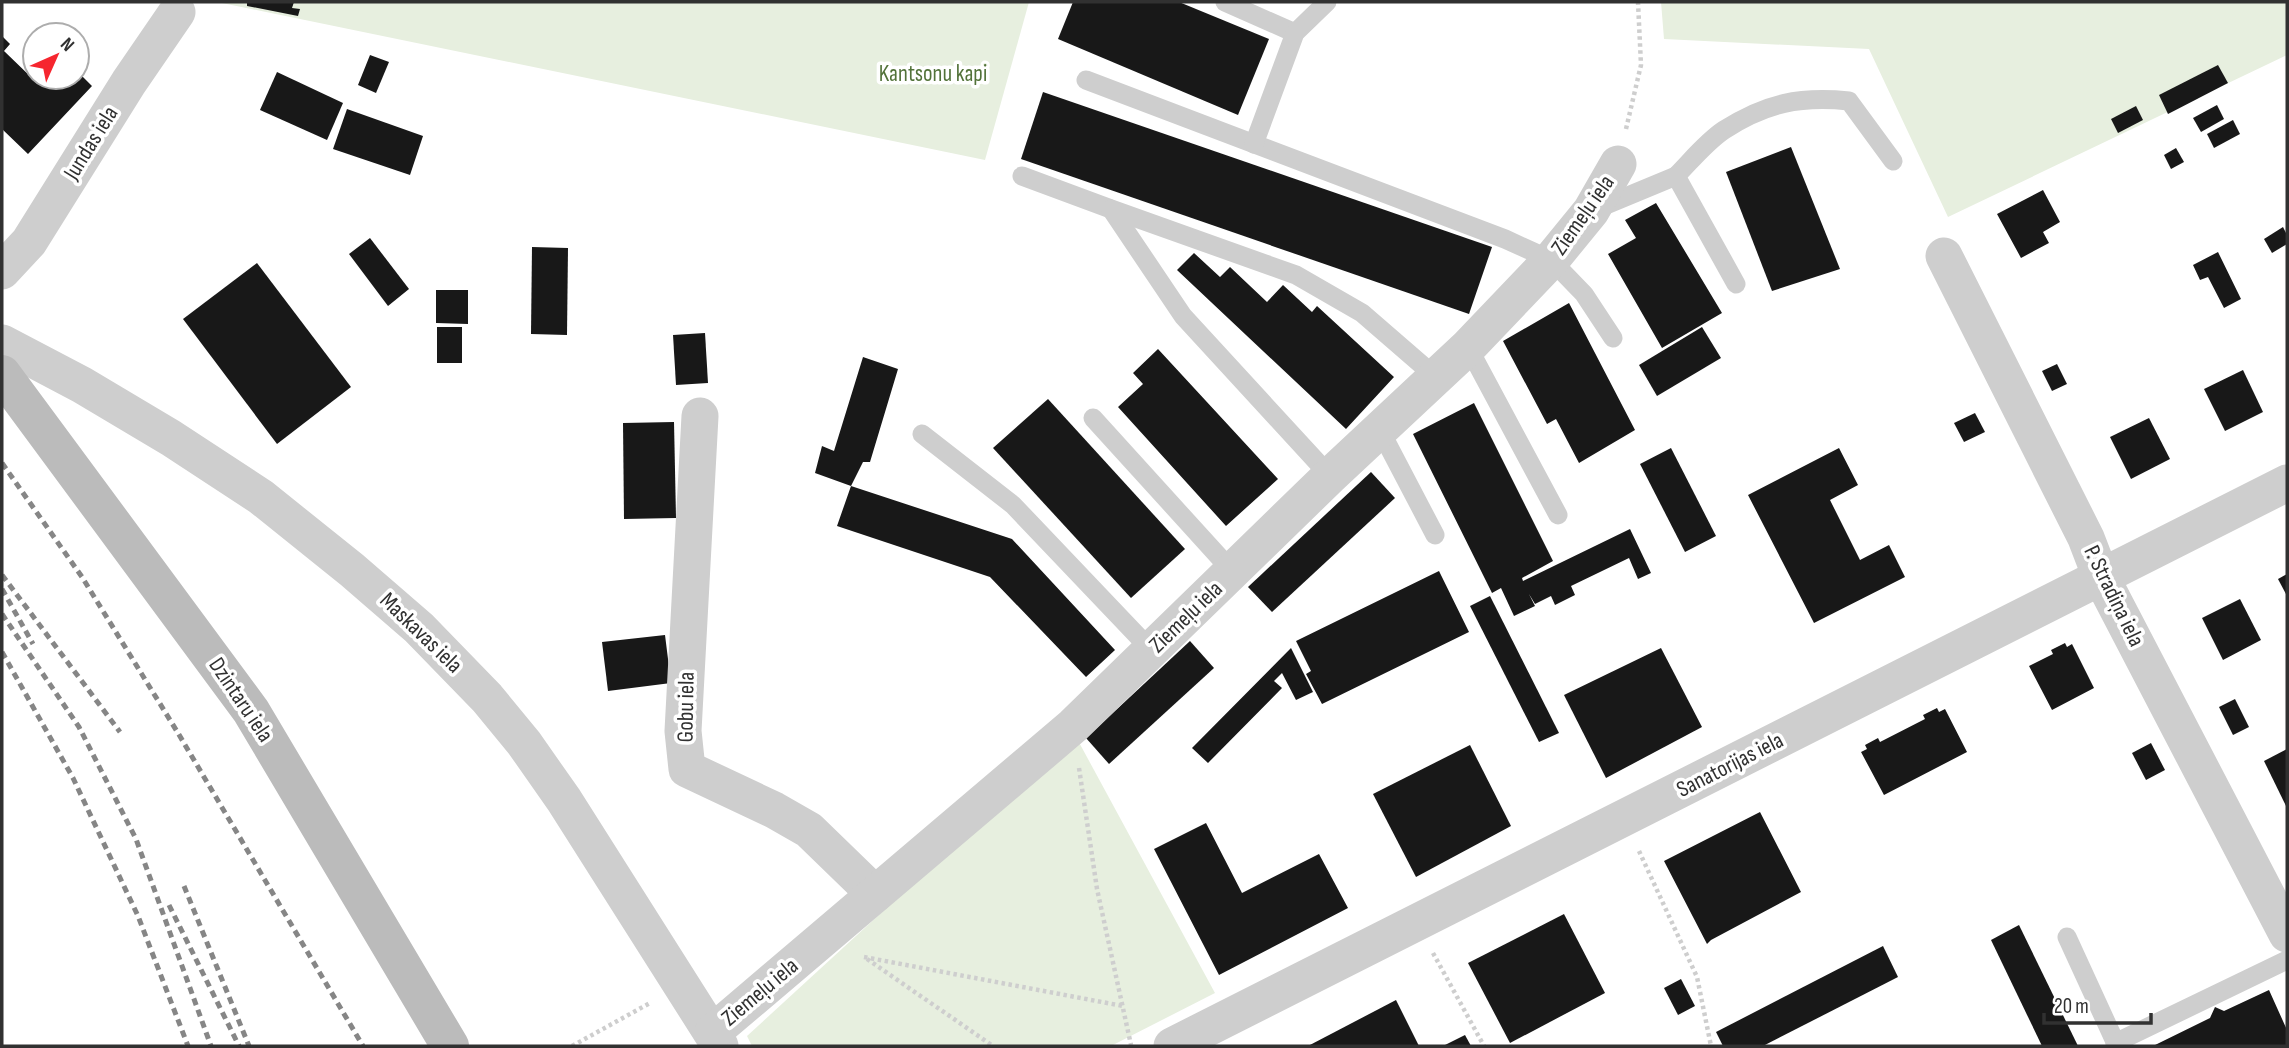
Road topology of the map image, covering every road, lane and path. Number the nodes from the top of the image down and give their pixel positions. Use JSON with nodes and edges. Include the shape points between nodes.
{"nodes":[{"id":1,"x":1225,"y":2,"type":"edge"},
{"id":2,"x":1327,"y":2,"type":"edge"},
{"id":3,"x":1639,"y":2,"type":"edge"},
{"id":4,"x":177,"y":12,"type":"dead end"},
{"id":5,"x":1295,"y":33,"type":"junction"},
{"id":6,"x":1086,"y":80,"type":"dead end"},
{"id":7,"x":1254,"y":144,"type":"junction"},
{"id":8,"x":1893,"y":161,"type":"dead end"},
{"id":9,"x":1618,"y":164,"type":"joint"},
{"id":10,"x":1023,"y":176,"type":"dead end"},
{"id":11,"x":1675,"y":176,"type":"junction"},
{"id":12,"x":1111,"y":209,"type":"junction"},
{"id":13,"x":1591,"y":211,"type":"junction"},
{"id":14,"x":1944,"y":256,"type":"dead end"},
{"id":15,"x":1551,"y":260,"type":"junction"},
{"id":16,"x":2,"y":271,"type":"edge"},
{"id":17,"x":1736,"y":284,"type":"dead end"},
{"id":18,"x":1613,"y":338,"type":"dead end"},
{"id":19,"x":2,"y":343,"type":"edge"},
{"id":20,"x":1468,"y":347,"type":"junction"},
{"id":21,"x":2,"y":374,"type":"edge"},
{"id":22,"x":1437,"y":378,"type":"junction"},
{"id":23,"x":700,"y":416,"type":"dead end"},
{"id":24,"x":1093,"y":418,"type":"dead end"},
{"id":25,"x":1380,"y":430,"type":"junction"},
{"id":26,"x":922,"y":434,"type":"dead end"},
{"id":27,"x":1330,"y":476,"type":"junction"},
{"id":28,"x":2287,"y":483,"type":"edge"},
{"id":29,"x":1558,"y":515,"type":"dead end"},
{"id":30,"x":1435,"y":535,"type":"dead end"},
{"id":31,"x":1233,"y":571,"type":"junction"},
{"id":32,"x":2101,"y":577,"type":"junction"},
{"id":33,"x":1152,"y":651,"type":"junction"},
{"id":34,"x":1073,"y":726,"type":"junction"},
{"id":35,"x":1638,"y":850,"type":"dead end"},
{"id":36,"x":875,"y":894,"type":"junction"},
{"id":37,"x":2287,"y":934,"type":"edge"},
{"id":38,"x":2067,"y":937,"type":"dead end"},
{"id":39,"x":1433,"y":953,"type":"dead end"},
{"id":40,"x":2287,"y":960,"type":"edge"},
{"id":41,"x":660,"y":998,"type":"dead end"},
{"id":42,"x":1123,"y":1006,"type":"junction"},
{"id":43,"x":717,"y":1039,"type":"edge"},
{"id":44,"x":2116,"y":1044,"type":"edge"},
{"id":45,"x":1131,"y":1045,"type":"edge"},
{"id":46,"x":450,"y":1046,"type":"edge"},
{"id":47,"x":572,"y":1046,"type":"edge"},
{"id":48,"x":993,"y":1046,"type":"edge"},
{"id":49,"x":1172,"y":1046,"type":"edge"},
{"id":50,"x":1485,"y":1046,"type":"edge"},
{"id":51,"x":1711,"y":1046,"type":"edge"}],
"edges":[{"from":1,"to":5,"type":"lane"},
{"from":2,"to":5,"type":"lane"},
{"from":3,"to":9,"type":"path","via":[[1641,65]]},
{"from":4,"to":16,"type":"street","name":"Jundas iela","via":[[29,242]]},
{"from":5,"to":7,"type":"lane"},
{"from":6,"to":7,"type":"lane"},
{"from":7,"to":15,"type":"lane"},
{"from":8,"to":11,"type":"lane","via":[[1849,101],[1817,98],[1774,104],[1722,131]]},
{"from":9,"to":13,"type":"street","name":"Ziemeļu iela"},
{"from":10,"to":12,"type":"lane"},
{"from":11,"to":13,"type":"lane"},
{"from":11,"to":17,"type":"lane"},
{"from":12,"to":22,"type":"lane","via":[[1296,275],[1362,313]]},
{"from":12,"to":27,"type":"lane","via":[[1182,316]]},
{"from":13,"to":15,"type":"street","name":"Ziemeļu iela"},
{"from":14,"to":32,"type":"street","name":"P. Stradiņa iela"},
{"from":15,"to":18,"type":"lane","via":[[1584,294]]},
{"from":15,"to":20,"type":"street","name":"Ziemeļu iela"},
{"from":19,"to":43,"type":"street","name":"Maskavas iela","via":[[82,385],[261,497],[419,628],[524,743]]},
{"from":20,"to":22,"type":"street","name":"Ziemeļu iela"},
{"from":20,"to":29,"type":"lane"},
{"from":21,"to":46,"type":"street","name":"Dzintaru iela","via":[[251,711]]},
{"from":22,"to":25,"type":"street","name":"Ziemeļu iela"},
{"from":23,"to":36,"type":"street","name":"Gobu iela","via":[[683,731],[687,769],[809,830]]},
{"from":24,"to":31,"type":"lane"},
{"from":25,"to":27,"type":"street","name":"Ziemeļu iela"},
{"from":25,"to":30,"type":"lane"},
{"from":26,"to":33,"type":"lane","via":[[1013,505]]},
{"from":27,"to":31,"type":"street","name":"Ziemeļu iela"},
{"from":28,"to":32,"type":"street","name":"Sanatorijas iela"},
{"from":31,"to":33,"type":"street","name":"Ziemeļu iela"},
{"from":32,"to":37,"type":"street","name":"P. Stradiņa iela"},
{"from":32,"to":49,"type":"street","name":"Sanatorijas iela"},
{"from":33,"to":34,"type":"street","name":"Ziemeļu iela"},
{"from":34,"to":36,"type":"street","name":"Ziemeļu iela"},
{"from":34,"to":42,"type":"path","via":[[1097,889]]},
{"from":35,"to":51,"type":"path","via":[[1698,977]]},
{"from":36,"to":43,"type":"street","name":"Ziemeļu iela"},
{"from":38,"to":44,"type":"lane"},
{"from":39,"to":50,"type":"path"},
{"from":40,"to":44,"type":"lane"},
{"from":41,"to":47,"type":"path"},
{"from":42,"to":45,"type":"path"},
{"from":42,"to":48,"type":"path","via":[[864,957]]}]}
